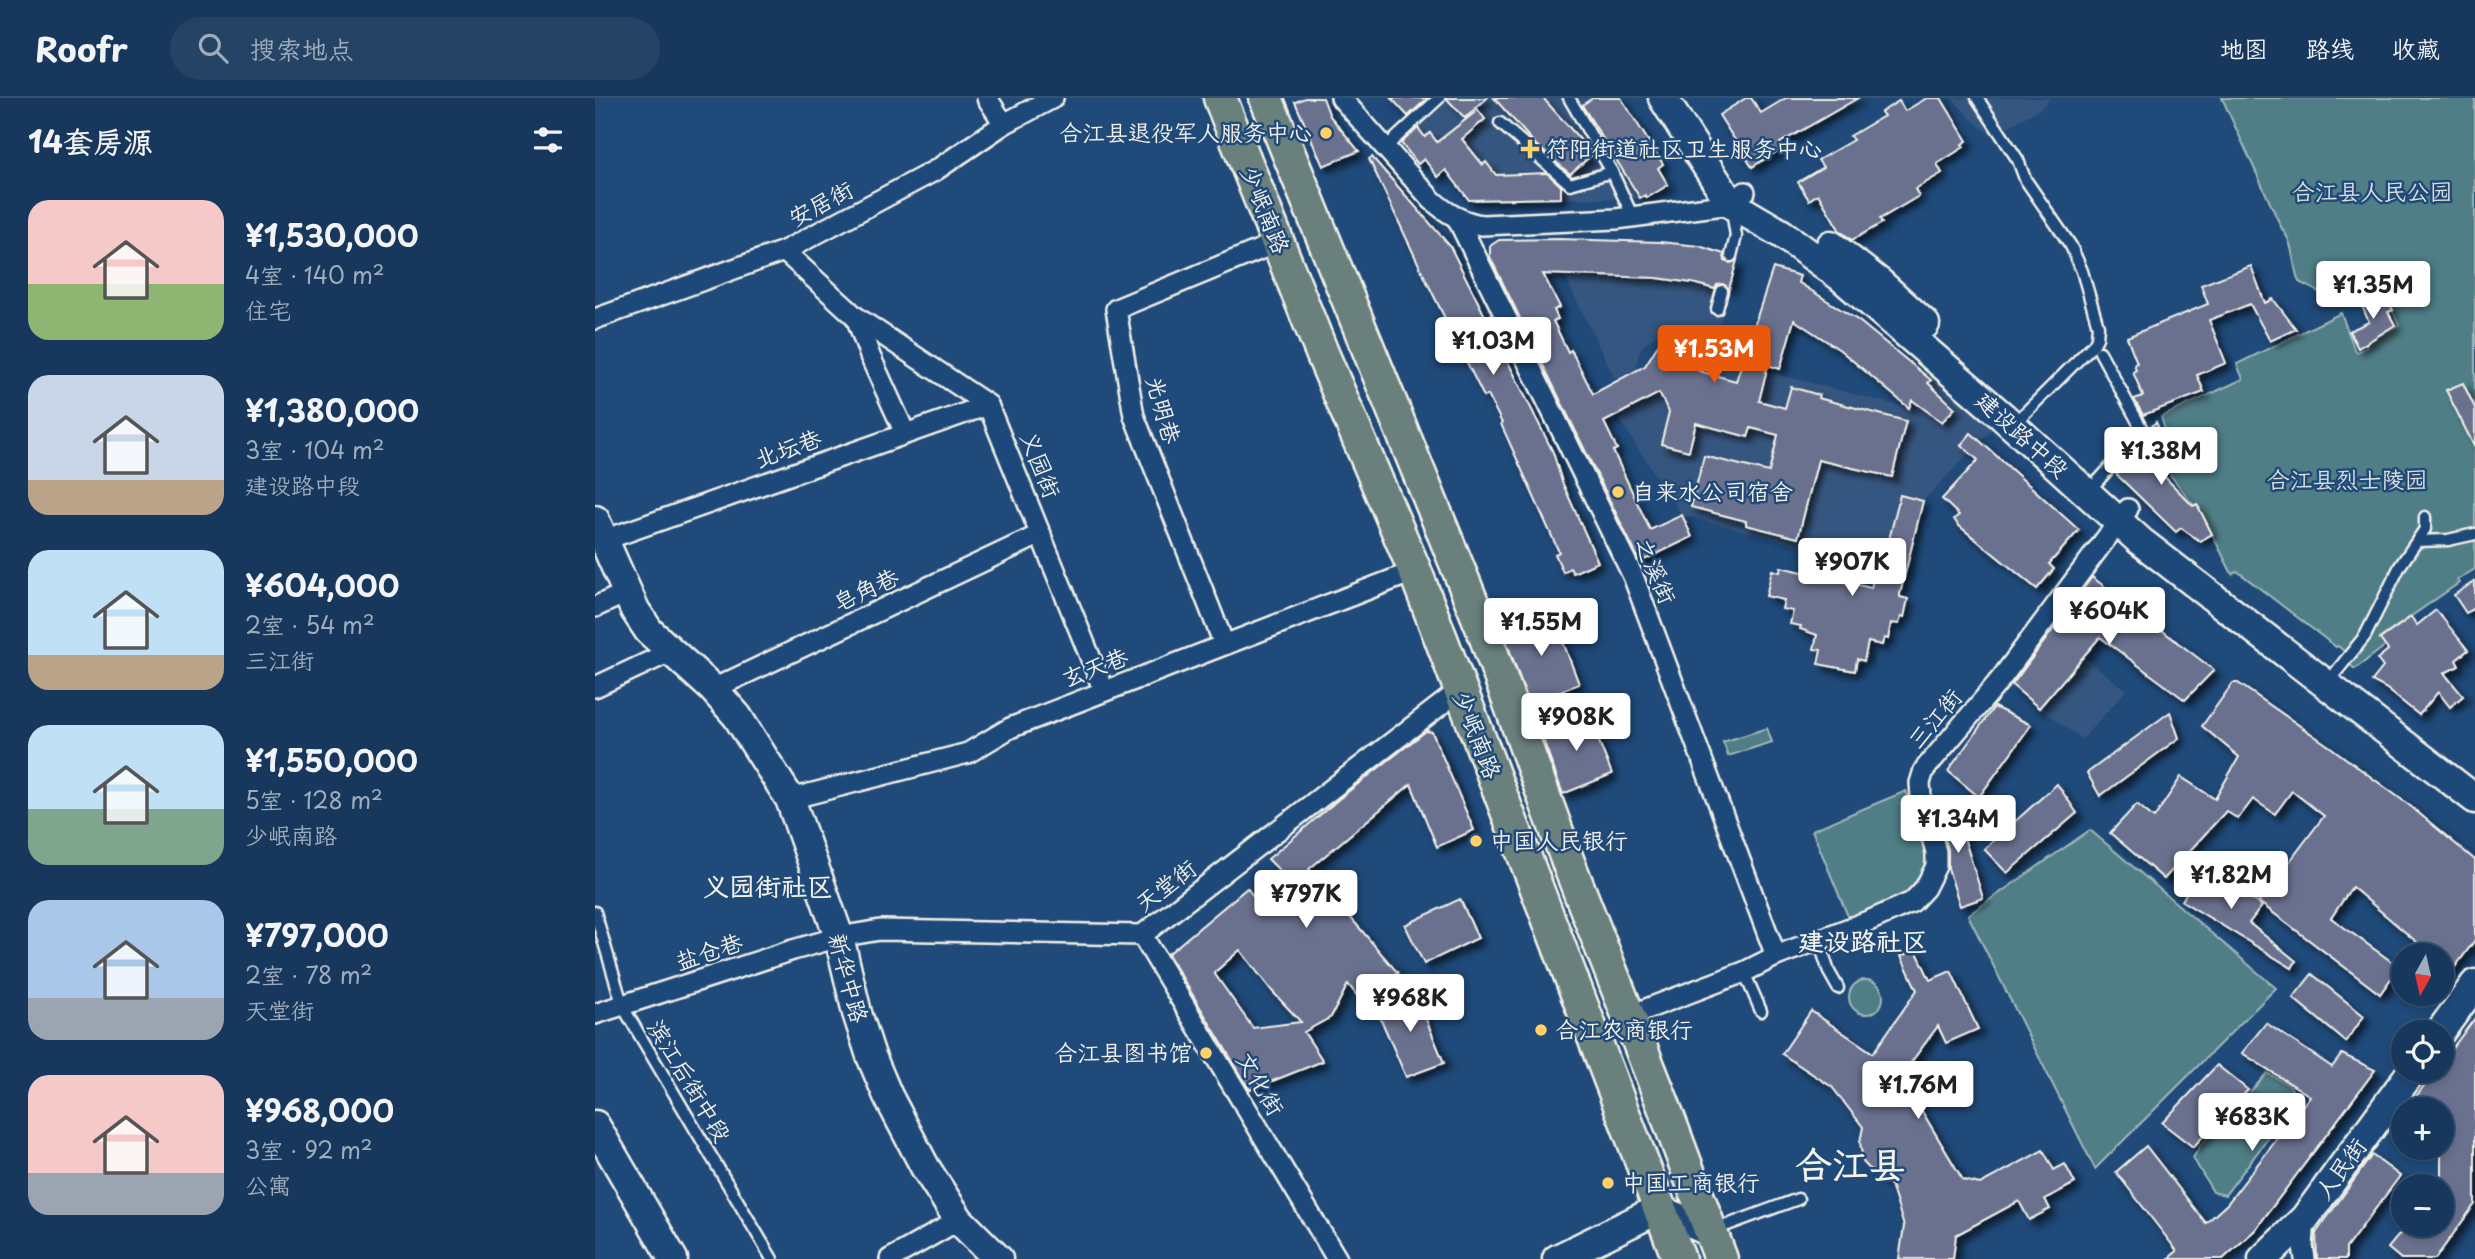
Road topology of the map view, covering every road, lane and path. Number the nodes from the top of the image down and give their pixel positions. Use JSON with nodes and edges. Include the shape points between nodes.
{"nodes":[{"id":1,"x":987,"y":98,"type":"edge"},
{"id":2,"x":1053,"y":98,"type":"edge"},
{"id":3,"x":1220,"y":98,"type":"edge"},
{"id":4,"x":1266,"y":98,"type":"edge"},
{"id":5,"x":1341,"y":98,"type":"edge"},
{"id":6,"x":1439,"y":98,"type":"edge"},
{"id":7,"x":1569,"y":98,"type":"edge"},
{"id":8,"x":1663,"y":98,"type":"edge"},
{"id":9,"x":1683,"y":98,"type":"edge"},
{"id":10,"x":1977,"y":98,"type":"edge"},
{"id":11,"x":1004,"y":124,"type":"junction"},
{"id":12,"x":1500,"y":124,"type":"dead end"},
{"id":13,"x":1385,"y":148,"type":"junction"},
{"id":14,"x":1612,"y":172,"type":"junction"},
{"id":15,"x":1738,"y":198,"type":"junction"},
{"id":16,"x":1634,"y":217,"type":"junction"},
{"id":17,"x":1457,"y":218,"type":"junction"},
{"id":18,"x":1278,"y":242,"type":"junction"},
{"id":19,"x":784,"y":251,"type":"junction"},
{"id":20,"x":1731,"y":256,"type":"dead end"},
{"id":21,"x":1722,"y":291,"type":"dead end"},
{"id":22,"x":1717,"y":309,"type":"dead end"},
{"id":23,"x":856,"y":317,"type":"junction"},
{"id":24,"x":595,"y":319,"type":"edge"},
{"id":25,"x":2099,"y":352,"type":"dead end"},
{"id":26,"x":1388,"y":398,"type":"junction"},
{"id":27,"x":988,"y":405,"type":"junction"},
{"id":28,"x":1348,"y":414,"type":"junction"},
{"id":29,"x":2018,"y":419,"type":"junction"},
{"id":30,"x":905,"y":433,"type":"junction"},
{"id":31,"x":2097,"y":482,"type":"junction"},
{"id":32,"x":2123,"y":516,"type":"junction"},
{"id":33,"x":2425,"y":517,"type":"dead end"},
{"id":34,"x":598,"y":530,"type":"edge"},
{"id":35,"x":1041,"y":534,"type":"junction"},
{"id":36,"x":2475,"y":534,"type":"edge"},
{"id":37,"x":2417,"y":541,"type":"junction"},
{"id":38,"x":1415,"y":571,"type":"junction"},
{"id":39,"x":628,"y":592,"type":"junction"},
{"id":40,"x":595,"y":607,"type":"edge"},
{"id":41,"x":1537,"y":607,"type":"dead end"},
{"id":42,"x":1482,"y":627,"type":"junction"},
{"id":43,"x":1224,"y":644,"type":"junction"},
{"id":44,"x":670,"y":652,"type":"junction"},
{"id":45,"x":2336,"y":672,"type":"junction"},
{"id":46,"x":595,"y":687,"type":"edge"},
{"id":47,"x":713,"y":689,"type":"junction"},
{"id":48,"x":1460,"y":690,"type":"junction"},
{"id":49,"x":1104,"y":691,"type":"junction"},
{"id":50,"x":2475,"y":778,"type":"edge"},
{"id":51,"x":790,"y":799,"type":"junction"},
{"id":52,"x":2475,"y":799,"type":"edge"},
{"id":53,"x":595,"y":912,"type":"edge"},
{"id":54,"x":1142,"y":935,"type":"junction"},
{"id":55,"x":839,"y":937,"type":"junction"},
{"id":56,"x":1819,"y":941,"type":"junction"},
{"id":57,"x":1776,"y":956,"type":"junction"},
{"id":58,"x":1745,"y":972,"type":"junction"},
{"id":59,"x":2475,"y":984,"type":"edge"},
{"id":60,"x":1838,"y":988,"type":"dead end"},
{"id":61,"x":623,"y":1007,"type":"junction"},
{"id":62,"x":1761,"y":1011,"type":"dead end"},
{"id":63,"x":595,"y":1014,"type":"edge"},
{"id":64,"x":1628,"y":1016,"type":"junction"},
{"id":65,"x":2449,"y":1020,"type":"edge"},
{"id":66,"x":2403,"y":1083,"type":"edge"},
{"id":67,"x":1663,"y":1104,"type":"junction"},
{"id":68,"x":1623,"y":1116,"type":"junction"},
{"id":69,"x":595,"y":1125,"type":"edge"},
{"id":70,"x":1798,"y":1199,"type":"dead end"},
{"id":71,"x":1658,"y":1209,"type":"junction"},
{"id":72,"x":2305,"y":1218,"type":"junction"},
{"id":73,"x":959,"y":1220,"type":"junction"},
{"id":74,"x":1716,"y":1245,"type":"edge"},
{"id":75,"x":673,"y":1259,"type":"edge"},
{"id":76,"x":772,"y":1259,"type":"edge"},
{"id":77,"x":890,"y":1259,"type":"edge"},
{"id":78,"x":997,"y":1259,"type":"edge"},
{"id":79,"x":1337,"y":1259,"type":"edge"},
{"id":80,"x":1557,"y":1259,"type":"edge"},
{"id":81,"x":1679,"y":1259,"type":"edge"},
{"id":82,"x":2263,"y":1259,"type":"edge"},
{"id":83,"x":2305,"y":1259,"type":"edge"}],
"edges":[{"from":1,"to":11,"type":"street"},
{"from":2,"to":11,"type":"street","name":"安居街"},
{"from":3,"to":18,"type":"main road","name":"少岷南路"},
{"from":4,"to":26,"type":"main road","name":"少岷南路"},
{"from":5,"to":13,"type":"street","name":"之溪街"},
{"from":6,"to":13,"type":"lane"},
{"from":7,"to":14,"type":"lane"},
{"from":8,"to":15,"type":"main road","name":"建设路中段"},
{"from":9,"to":15,"type":"main road","name":"建设路中段"},
{"from":10,"to":29,"type":"lane","via":[[2071,246],[2098,326],[2094,344]]},
{"from":11,"to":19,"type":"street","name":"安居街","via":[[936,170]]},
{"from":12,"to":14,"type":"lane","via":[[1570,184]]},
{"from":13,"to":17,"type":"street","name":"之溪街","via":[[1432,200]]},
{"from":14,"to":16,"type":"lane"},
{"from":15,"to":16,"type":"street","name":"之溪街"},
{"from":15,"to":20,"type":"lane","via":[[1737,236]]},
{"from":15,"to":29,"type":"main road","name":"建设路中段","via":[[1815,233],[1855,262]]},
{"from":16,"to":17,"type":"street","name":"之溪街","via":[[1482,225]]},
{"from":17,"to":57,"type":"street","name":"之溪街","via":[[1633,576]]},
{"from":18,"to":28,"type":"main road","name":"少岷南路"},
{"from":18,"to":43,"type":"street","name":"光明巷","via":[[1116,309],[1134,416]]},
{"from":19,"to":23,"type":"street"},
{"from":19,"to":24,"type":"street","name":"安居街"},
{"from":21,"to":22,"type":"lane"},
{"from":23,"to":27,"type":"street"},
{"from":23,"to":30,"type":"street"},
{"from":25,"to":31,"type":"lane","via":[[2143,431]]},
{"from":26,"to":28,"type":"main road","via":[[1363,396]]},
{"from":26,"to":42,"type":"main road","name":"少岷南路"},
{"from":27,"to":30,"type":"street","name":"北坛巷"},
{"from":27,"to":35,"type":"street","name":"义园街"},
{"from":28,"to":38,"type":"main road","name":"少岷南路"},
{"from":29,"to":31,"type":"main road","name":"建设路中段"},
{"from":29,"to":32,"type":"main road","name":"建设路中段"},
{"from":30,"to":34,"type":"street","name":"北坛巷"},
{"from":31,"to":32,"type":"main road","name":"建设路中段"},
{"from":32,"to":45,"type":"main road","name":"建设路中段"},
{"from":32,"to":52,"type":"main road","name":"建设路中段","via":[[2212,598]]},
{"from":32,"to":56,"type":"street","name":"三江街","via":[[2000,680],[1924,770],[1921,797],[1936,852],[1936,866],[1925,888],[1912,902]]},
{"from":33,"to":37,"type":"lane","via":[[2425,529]]},
{"from":34,"to":39,"type":"main road","name":"新华中路"},
{"from":35,"to":47,"type":"street","name":"皂角巷"},
{"from":35,"to":49,"type":"street","name":"义园街"},
{"from":36,"to":37,"type":"lane"},
{"from":37,"to":45,"type":"lane","via":[[2365,636]]},
{"from":38,"to":43,"type":"street","name":"玄天巷"},
{"from":38,"to":48,"type":"main road","name":"少岷南路"},
{"from":39,"to":40,"type":"street"},
{"from":39,"to":44,"type":"main road","name":"新华中路","via":[[649,631]]},
{"from":41,"to":42,"type":"lane"},
{"from":42,"to":64,"type":"main road","name":"少岷南路"},
{"from":43,"to":49,"type":"street","name":"玄天巷"},
{"from":44,"to":46,"type":"street"},
{"from":44,"to":47,"type":"main road","name":"新华中路"},
{"from":45,"to":50,"type":"main road","name":"建设路中段"},
{"from":47,"to":51,"type":"main road","name":"新华中路","via":[[737,716]]},
{"from":48,"to":54,"type":"street","name":"天堂街"},
{"from":48,"to":68,"type":"main road","name":"少岷南路"},
{"from":49,"to":51,"type":"street","name":"玄天巷","via":[[1010,728],[968,753]]},
{"from":51,"to":55,"type":"main road","name":"新华中路"},
{"from":53,"to":61,"type":"lane","name":"滨江后街中段"},
{"from":54,"to":55,"type":"street","name":"天堂街","via":[[880,930]]},
{"from":54,"to":79,"type":"street","name":"文化街"},
{"from":55,"to":61,"type":"street","name":"盐仓巷"},
{"from":55,"to":73,"type":"main road","name":"新华中路","via":[[875,1066],[925,1167]]},
{"from":56,"to":57,"type":"street","name":"三江街"},
{"from":56,"to":60,"type":"lane"},
{"from":57,"to":58,"type":"street","name":"三江街"},
{"from":58,"to":62,"type":"lane"},
{"from":58,"to":64,"type":"street","name":"三江街"},
{"from":59,"to":65,"type":"main road"},
{"from":61,"to":63,"type":"street","name":"盐仓巷"},
{"from":61,"to":76,"type":"lane","name":"滨江后街中段"},
{"from":64,"to":67,"type":"main road","name":"少岷南路"},
{"from":66,"to":72,"type":"main road","name":"人民街"},
{"from":67,"to":68,"type":"main road","via":[[1647,1121],[1630,1122]]},
{"from":67,"to":74,"type":"main road","name":"少岷南路"},
{"from":68,"to":71,"type":"main road","name":"少岷南路"},
{"from":69,"to":75,"type":"main road"},
{"from":70,"to":74,"type":"lane"},
{"from":71,"to":74,"type":"main road"},
{"from":71,"to":80,"type":"main road"},
{"from":71,"to":81,"type":"main road","name":"少岷南路"},
{"from":72,"to":82,"type":"main road","name":"人民街"},
{"from":72,"to":83,"type":"street"},
{"from":73,"to":77,"type":"street"},
{"from":73,"to":78,"type":"main road","name":"新华中路"}]}
